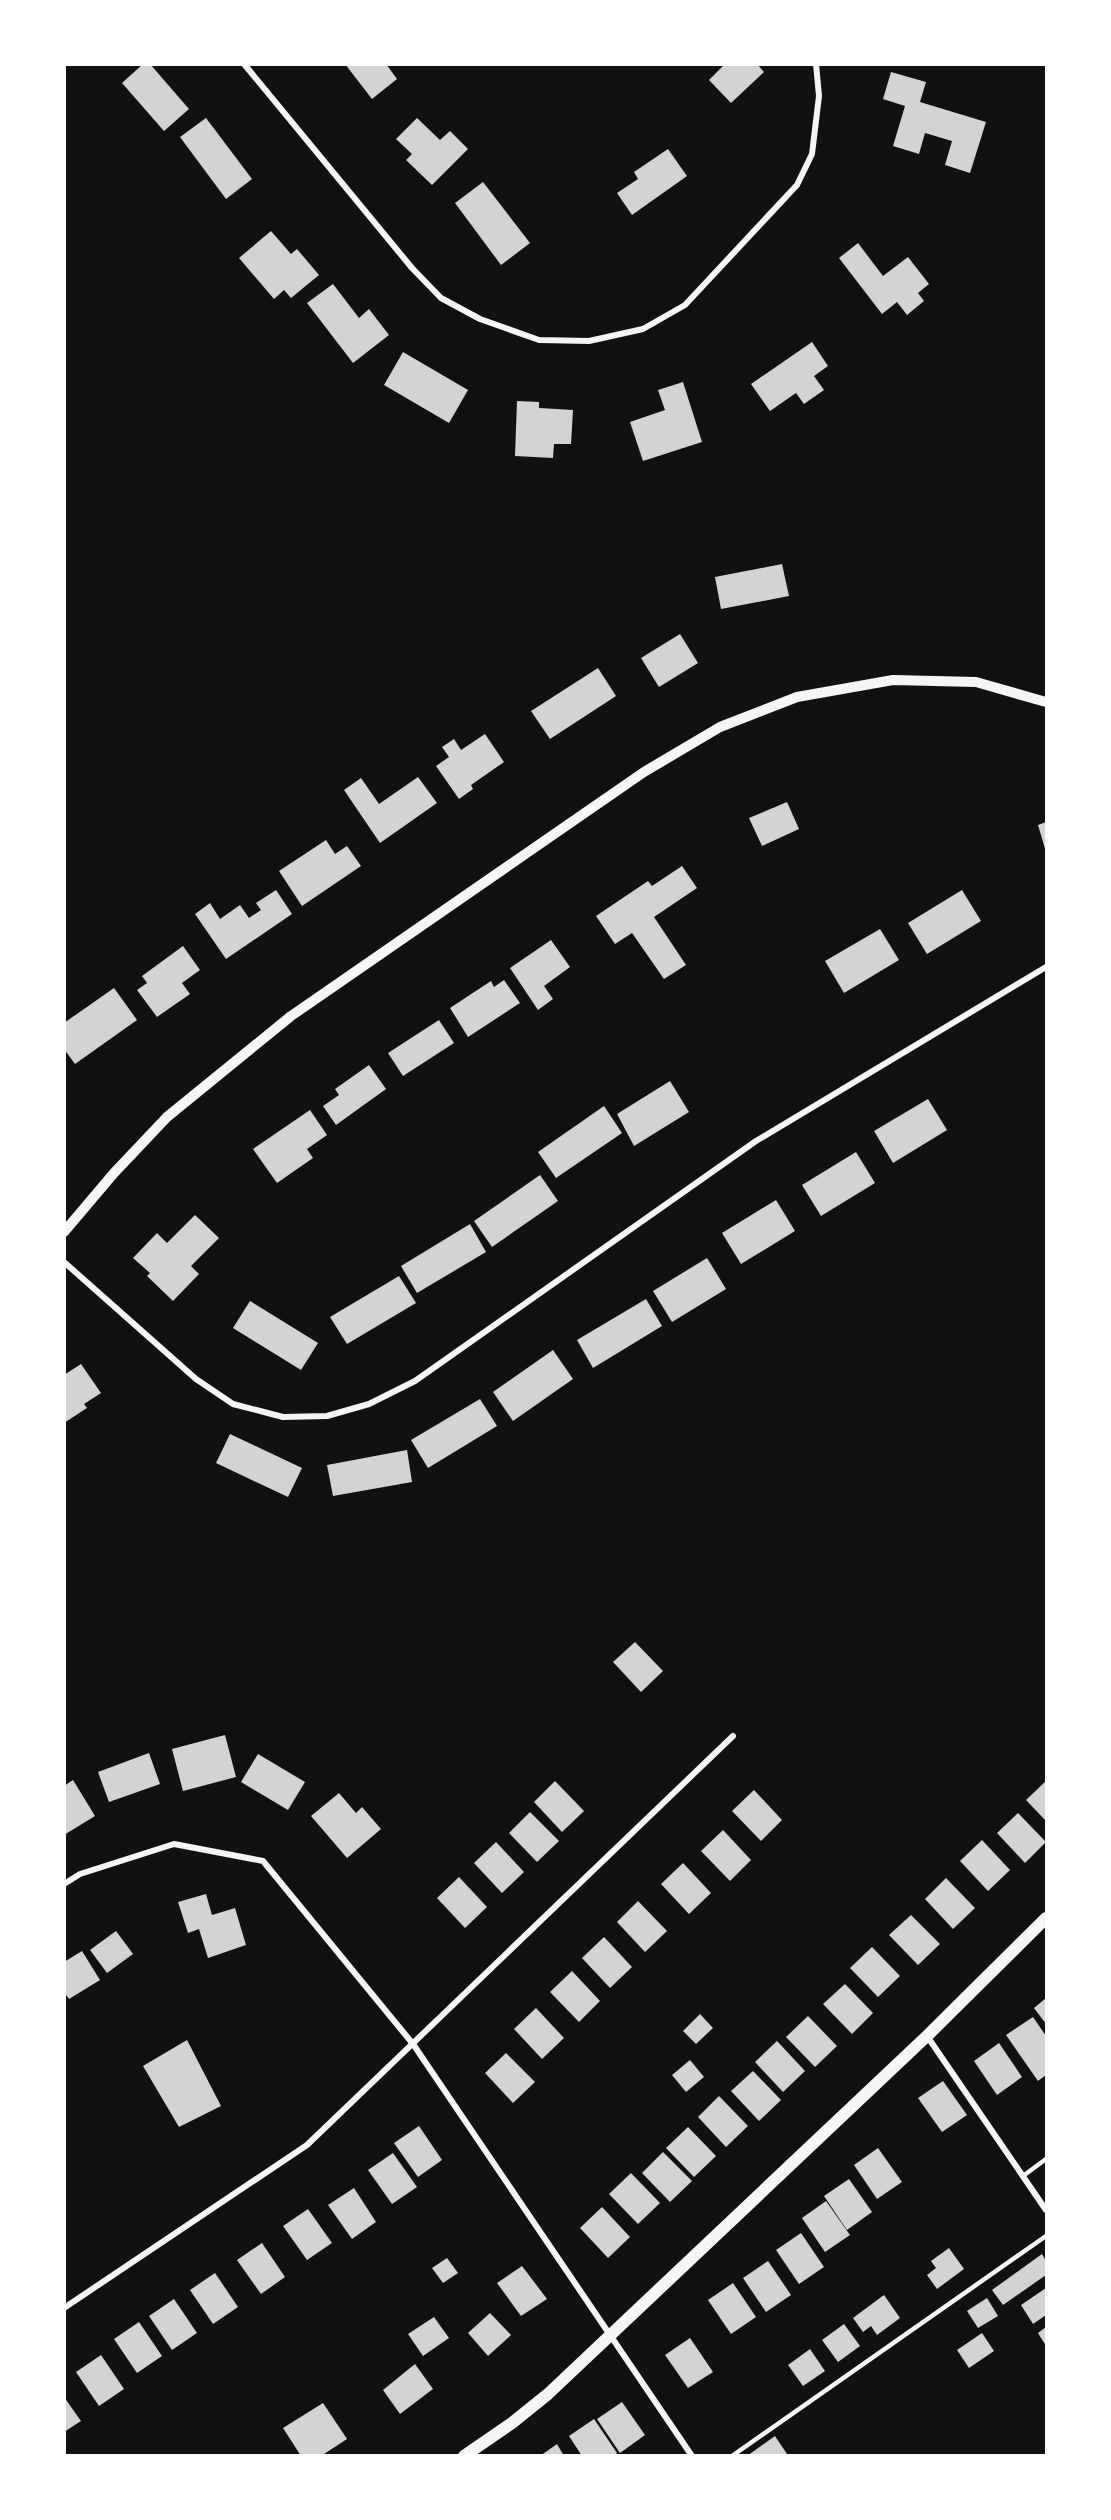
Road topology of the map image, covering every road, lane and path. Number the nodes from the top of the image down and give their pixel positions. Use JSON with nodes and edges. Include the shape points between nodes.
{"nodes":[{"id":1,"x":244,"y":64,"type":"edge"},
{"id":2,"x":816,"y":64,"type":"edge"},
{"id":3,"x":1047,"y":702,"type":"edge"},
{"id":4,"x":1047,"y":967,"type":"edge"},
{"id":5,"x":64,"y":1232,"type":"edge"},
{"id":6,"x":64,"y":1262,"type":"edge"},
{"id":7,"x":734,"y":1736,"type":"dead end"},
{"id":8,"x":64,"y":1884,"type":"edge"},
{"id":9,"x":1047,"y":1918,"type":"edge"},
{"id":10,"x":927,"y":2036,"type":"junction"},
{"id":11,"x":413,"y":2044,"type":"junction"},
{"id":12,"x":1047,"y":2159,"type":"edge"},
{"id":13,"x":1023,"y":2176,"type":"junction"},
{"id":14,"x":1047,"y":2210,"type":"edge"},
{"id":15,"x":1047,"y":2236,"type":"edge"},
{"id":16,"x":64,"y":2307,"type":"edge"},
{"id":17,"x":610,"y":2334,"type":"junction"},
{"id":18,"x":464,"y":2456,"type":"edge"},
{"id":19,"x":692,"y":2456,"type":"edge"},
{"id":20,"x":732,"y":2456,"type":"edge"}],
"edges":[{"from":1,"to":2,"type":"street","via":[[441,298],[480,319],[539,340],[589,341],[643,329],[685,304],[797,185],[812,154],[819,96]]},
{"from":3,"to":5,"type":"street","via":[[976,682],[893,680],[797,697],[720,727],[644,772],[291,1016],[167,1116]]},
{"from":4,"to":6,"type":"street","via":[[756,1141],[415,1381],[369,1404],[327,1416],[283,1417],[233,1404],[196,1379]]},
{"from":7,"to":11,"type":"street"},
{"from":8,"to":11,"type":"street","via":[[80,1874],[174,1844],[263,1861]]},
{"from":9,"to":10,"type":"main road"},
{"from":10,"to":13,"type":"street"},
{"from":10,"to":17,"type":"main road"},
{"from":11,"to":16,"type":"street","via":[[307,2145]]},
{"from":11,"to":17,"type":"street"},
{"from":12,"to":13,"type":"lane"},
{"from":13,"to":14,"type":"street"},
{"from":15,"to":20,"type":"lane"},
{"from":17,"to":18,"type":"main road","via":[[548,2394]]},
{"from":17,"to":19,"type":"street"}]}
